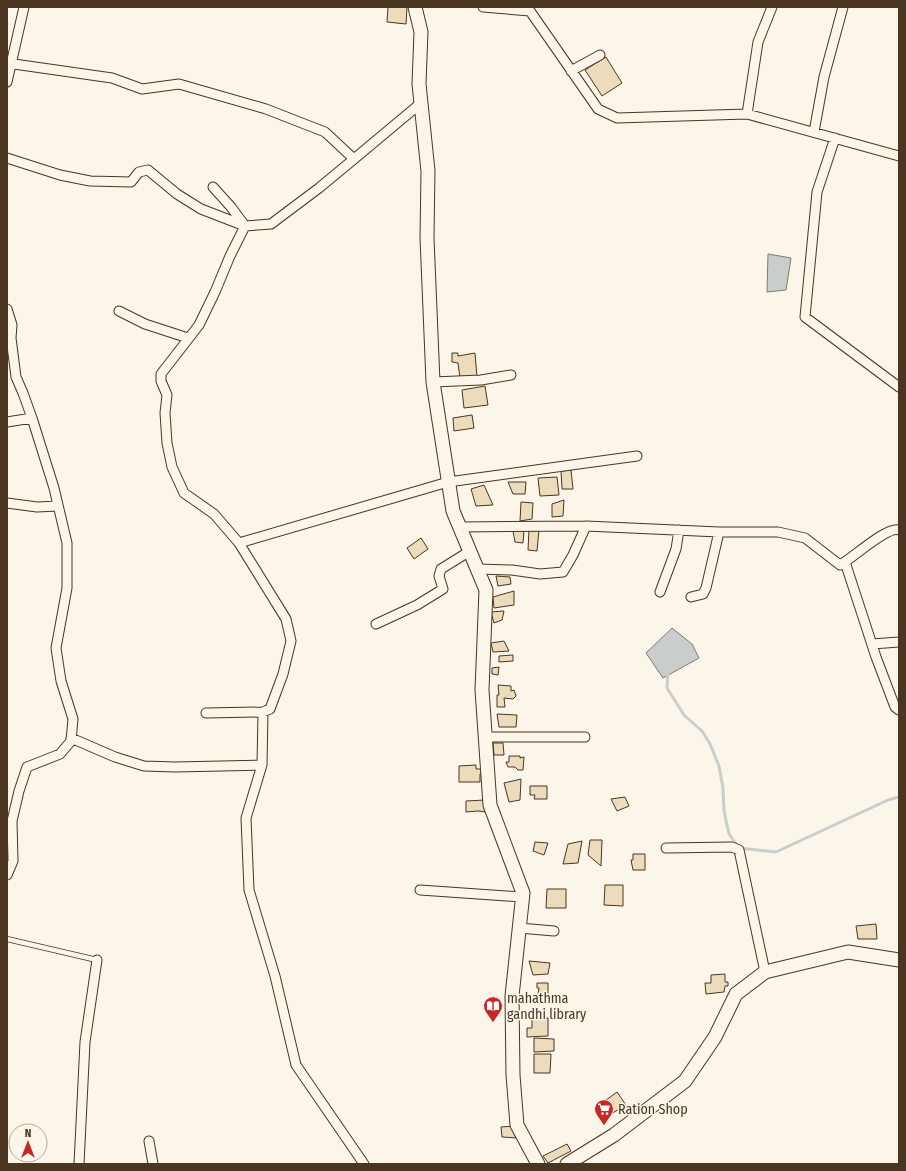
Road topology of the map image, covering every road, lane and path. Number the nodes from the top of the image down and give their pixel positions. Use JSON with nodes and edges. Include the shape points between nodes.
{"nodes":[{"id":1,"x":24,"y":7,"type":"edge"},
{"id":2,"x":415,"y":7,"type":"edge"},
{"id":3,"x":483,"y":7,"type":"edge"},
{"id":4,"x":772,"y":7,"type":"edge"},
{"id":5,"x":843,"y":7,"type":"edge"},
{"id":6,"x":531,"y":9,"type":"edge"},
{"id":7,"x":600,"y":55,"type":"dead end"},
{"id":8,"x":9,"y":63,"type":"edge"},
{"id":9,"x":571,"y":71,"type":"junction"},
{"id":10,"x":7,"y":82,"type":"edge"},
{"id":11,"x":421,"y":103,"type":"junction"},
{"id":12,"x":747,"y":114,"type":"junction"},
{"id":13,"x":814,"y":132,"type":"junction"},
{"id":14,"x":835,"y":138,"type":"junction"},
{"id":15,"x":899,"y":156,"type":"edge"},
{"id":16,"x":7,"y":158,"type":"edge"},
{"id":17,"x":354,"y":159,"type":"junction"},
{"id":18,"x":213,"y":187,"type":"dead end"},
{"id":19,"x":245,"y":226,"type":"junction"},
{"id":20,"x":7,"y":309,"type":"edge"},
{"id":21,"x":119,"y":311,"type":"dead end"},
{"id":22,"x":188,"y":338,"type":"junction"},
{"id":23,"x":511,"y":375,"type":"dead end"},
{"id":24,"x":433,"y":382,"type":"junction"},
{"id":25,"x":899,"y":387,"type":"edge"},
{"id":26,"x":32,"y":418,"type":"junction"},
{"id":27,"x":7,"y":422,"type":"edge"},
{"id":28,"x":637,"y":456,"type":"dead end"},
{"id":29,"x":448,"y":482,"type":"junction"},
{"id":30,"x":7,"y":503,"type":"edge"},
{"id":31,"x":58,"y":506,"type":"junction"},
{"id":32,"x":586,"y":526,"type":"junction"},
{"id":33,"x":460,"y":527,"type":"junction"},
{"id":34,"x":679,"y":530,"type":"junction"},
{"id":35,"x":899,"y":530,"type":"edge"},
{"id":36,"x":719,"y":532,"type":"junction"},
{"id":37,"x":239,"y":542,"type":"junction"},
{"id":38,"x":470,"y":551,"type":"junction"},
{"id":39,"x":845,"y":562,"type":"junction"},
{"id":40,"x":477,"y":569,"type":"junction"},
{"id":41,"x":660,"y":592,"type":"dead end"},
{"id":42,"x":691,"y":597,"type":"dead end"},
{"id":43,"x":376,"y":624,"type":"dead end"},
{"id":44,"x":899,"y":642,"type":"edge"},
{"id":45,"x":872,"y":644,"type":"junction"},
{"id":46,"x":899,"y":710,"type":"edge"},
{"id":47,"x":263,"y":712,"type":"junction"},
{"id":48,"x":206,"y":713,"type":"dead end"},
{"id":49,"x":485,"y":737,"type":"junction"},
{"id":50,"x":585,"y":737,"type":"dead end"},
{"id":51,"x":71,"y":738,"type":"junction"},
{"id":52,"x":262,"y":765,"type":"junction"},
{"id":53,"x":666,"y":848,"type":"dead end"},
{"id":54,"x":7,"y":875,"type":"edge"},
{"id":55,"x":420,"y":890,"type":"dead end"},
{"id":56,"x":522,"y":897,"type":"junction"},
{"id":57,"x":519,"y":928,"type":"junction"},
{"id":58,"x":554,"y":931,"type":"dead end"},
{"id":59,"x":7,"y":939,"type":"edge"},
{"id":60,"x":98,"y":960,"type":"joint"},
{"id":61,"x":899,"y":960,"type":"edge"},
{"id":62,"x":765,"y":972,"type":"junction"},
{"id":63,"x":149,"y":1141,"type":"dead end"},
{"id":64,"x":79,"y":1164,"type":"edge"},
{"id":65,"x":153,"y":1164,"type":"edge"},
{"id":66,"x":364,"y":1164,"type":"edge"},
{"id":67,"x":538,"y":1164,"type":"edge"},
{"id":68,"x":567,"y":1164,"type":"edge"}],
"edges":[{"from":1,"to":8,"type":"street"},
{"from":2,"to":11,"type":"street","via":[[421,32]]},
{"from":3,"to":6,"type":"street"},
{"from":4,"to":12,"type":"street","via":[[758,42]]},
{"from":5,"to":13,"type":"street","via":[[824,77]]},
{"from":6,"to":9,"type":"street"},
{"from":7,"to":9,"type":"street"},
{"from":8,"to":10,"type":"street"},
{"from":8,"to":17,"type":"street","via":[[112,78],[142,89],[179,84],[266,109],[325,132]]},
{"from":9,"to":12,"type":"street","via":[[598,109],[617,118]]},
{"from":11,"to":17,"type":"street"},
{"from":11,"to":24,"type":"street","via":[[428,171],[427,238]]},
{"from":12,"to":13,"type":"street"},
{"from":13,"to":14,"type":"street"},
{"from":14,"to":15,"type":"street"},
{"from":14,"to":25,"type":"street","via":[[817,192],[805,317]]},
{"from":16,"to":19,"type":"street","via":[[60,175],[90,181],[131,182],[139,172],[148,170],[177,194],[201,209]]},
{"from":17,"to":19,"type":"street","via":[[271,224]]},
{"from":18,"to":19,"type":"street","via":[[232,207]]},
{"from":19,"to":22,"type":"street","via":[[212,299]]},
{"from":20,"to":26,"type":"street","via":[[12,325],[16,377]]},
{"from":21,"to":22,"type":"street","via":[[145,324]]},
{"from":22,"to":37,"type":"street","via":[[161,374],[161,382],[167,395],[167,443],[172,467],[184,493],[214,514]]},
{"from":23,"to":24,"type":"street","via":[[481,380]]},
{"from":24,"to":29,"type":"street"},
{"from":26,"to":27,"type":"street"},
{"from":26,"to":31,"type":"street"},
{"from":28,"to":29,"type":"street"},
{"from":29,"to":33,"type":"street","via":[[453,511]]},
{"from":29,"to":37,"type":"street"},
{"from":30,"to":31,"type":"street","via":[[37,507]]},
{"from":31,"to":51,"type":"street","via":[[67,543],[67,588],[56,648],[61,681],[73,719]]},
{"from":32,"to":33,"type":"street"},
{"from":32,"to":34,"type":"street"},
{"from":32,"to":40,"type":"street","via":[[563,572],[540,574]]},
{"from":33,"to":38,"type":"street"},
{"from":34,"to":36,"type":"street"},
{"from":34,"to":41,"type":"street","via":[[676,549]]},
{"from":35,"to":39,"type":"street","via":[[883,534]]},
{"from":36,"to":39,"type":"street","via":[[778,532],[805,538],[840,565]]},
{"from":36,"to":42,"type":"street","via":[[706,588],[703,594]]},
{"from":37,"to":47,"type":"street","via":[[286,619],[291,641],[283,674],[270,709]]},
{"from":38,"to":40,"type":"street"},
{"from":38,"to":43,"type":"street","via":[[441,569],[439,576],[443,589],[417,605]]},
{"from":39,"to":45,"type":"street"},
{"from":40,"to":49,"type":"street","via":[[486,590],[482,690]]},
{"from":44,"to":45,"type":"street"},
{"from":45,"to":46,"type":"street","via":[[895,707]]},
{"from":47,"to":48,"type":"street"},
{"from":47,"to":52,"type":"street"},
{"from":49,"to":50,"type":"street"},
{"from":49,"to":56,"type":"street","via":[[490,805],[523,893]]},
{"from":51,"to":52,"type":"street","via":[[144,766]]},
{"from":51,"to":54,"type":"street","via":[[71,742],[60,754],[27,768],[12,821],[13,861]]},
{"from":52,"to":66,"type":"street","via":[[246,818],[249,890],[296,1065]]},
{"from":53,"to":62,"type":"street","via":[[732,847],[739,850]]},
{"from":55,"to":56,"type":"street"},
{"from":56,"to":57,"type":"street"},
{"from":57,"to":58,"type":"street"},
{"from":57,"to":67,"type":"street","via":[[512,996],[513,1075],[517,1125]]},
{"from":59,"to":60,"type":"lane"},
{"from":60,"to":64,"type":"street","via":[[85,1042]]},
{"from":61,"to":62,"type":"street","via":[[848,952]]},
{"from":62,"to":68,"type":"street","via":[[736,994],[715,1037],[685,1081],[614,1134]]},
{"from":63,"to":65,"type":"street"}]}
